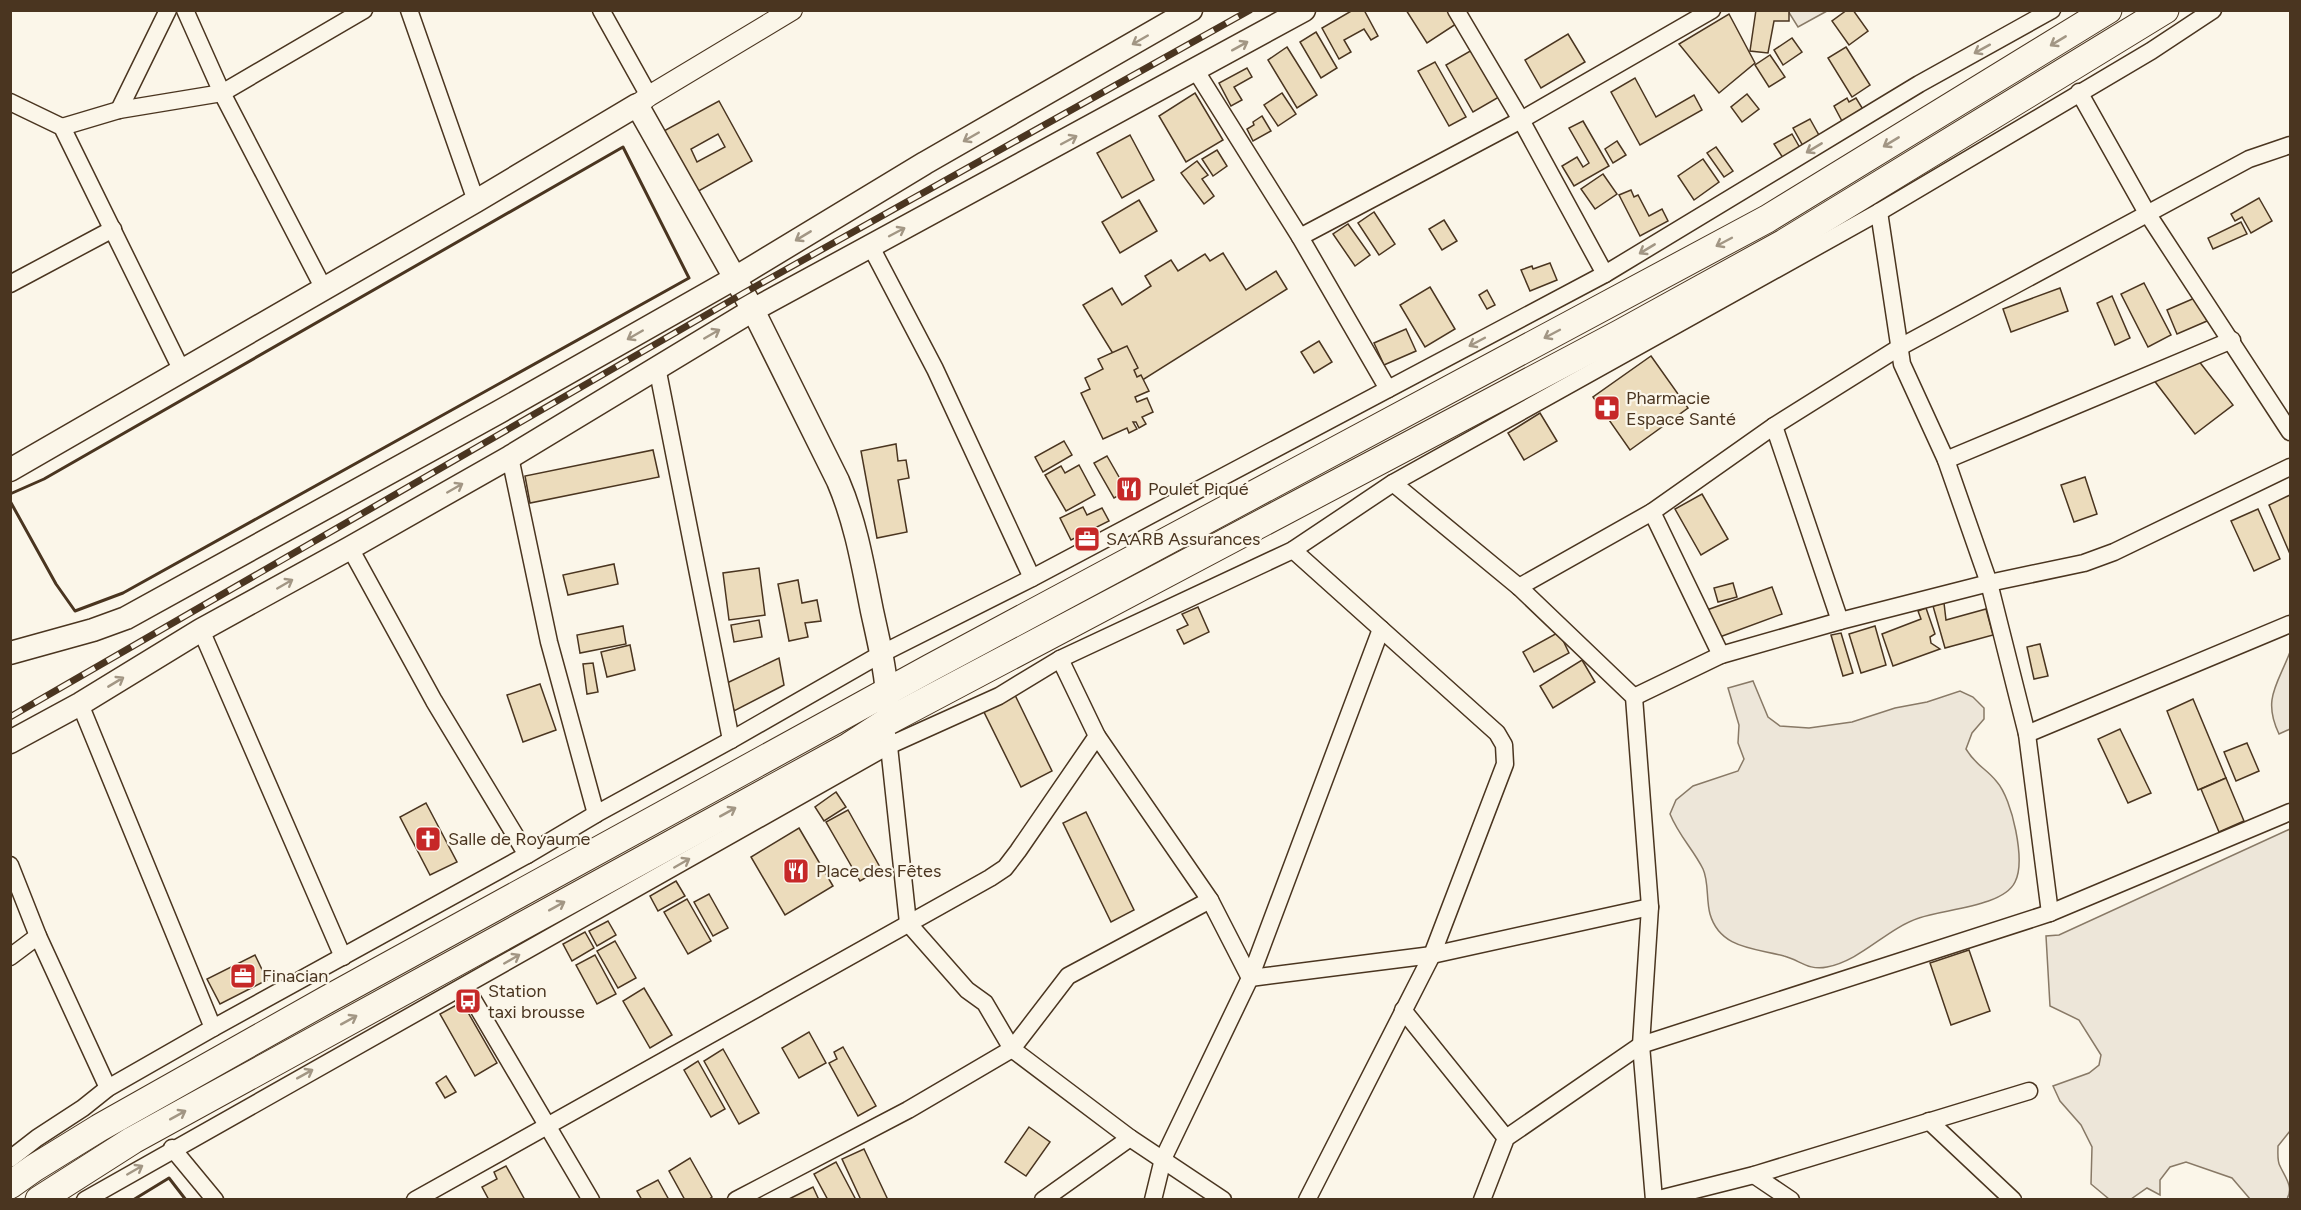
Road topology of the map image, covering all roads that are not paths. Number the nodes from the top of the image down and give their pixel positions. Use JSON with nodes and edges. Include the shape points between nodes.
{"nodes":[{"id":1,"x":168,"y":10,"type":"edge"},
{"id":2,"x":185,"y":10,"type":"edge"},
{"id":3,"x":364,"y":10,"type":"edge"},
{"id":4,"x":409,"y":10,"type":"edge"},
{"id":5,"x":602,"y":10,"type":"edge"},
{"id":6,"x":792,"y":10,"type":"edge"},
{"id":7,"x":1191,"y":10,"type":"edge"},
{"id":8,"x":1304,"y":10,"type":"edge"},
{"id":9,"x":1456,"y":10,"type":"edge"},
{"id":10,"x":1712,"y":10,"type":"edge"},
{"id":11,"x":2052,"y":10,"type":"edge"},
{"id":12,"x":2108,"y":10,"type":"edge"},
{"id":13,"x":2165,"y":10,"type":"edge"},
{"id":14,"x":2213,"y":10,"type":"edge"},
{"id":15,"x":771,"y":16,"type":"edge"},
{"id":16,"x":1196,"y":71,"type":"junction"},
{"id":17,"x":2079,"y":92,"type":"junction"},
{"id":18,"x":222,"y":93,"type":"junction"},
{"id":19,"x":643,"y":100,"type":"junction"},
{"id":20,"x":10,"y":102,"type":"edge"},
{"id":21,"x":119,"y":110,"type":"junction"},
{"id":22,"x":1521,"y":120,"type":"junction"},
{"id":23,"x":62,"y":128,"type":"junction"},
{"id":24,"x":2290,"y":145,"type":"edge"},
{"id":25,"x":476,"y":201,"type":"junction"},
{"id":26,"x":1880,"y":212,"type":"junction"},
{"id":27,"x":2147,"y":213,"type":"junction"},
{"id":28,"x":113,"y":229,"type":"junction"},
{"id":29,"x":1300,"y":237,"type":"junction"},
{"id":30,"x":871,"y":247,"type":"junction"},
{"id":31,"x":1605,"y":274,"type":"junction"},
{"id":32,"x":735,"y":278,"type":"junction"},
{"id":33,"x":10,"y":284,"type":"edge"},
{"id":34,"x":324,"y":289,"type":"junction"},
{"id":35,"x":753,"y":310,"type":"junction"},
{"id":36,"x":2232,"y":340,"type":"junction"},
{"id":37,"x":1900,"y":347,"type":"junction"},
{"id":38,"x":657,"y":367,"type":"junction"},
{"id":39,"x":182,"y":371,"type":"junction"},
{"id":40,"x":1388,"y":389,"type":"junction"},
{"id":41,"x":1774,"y":426,"type":"junction"},
{"id":42,"x":2290,"y":432,"type":"edge"},
{"id":43,"x":510,"y":457,"type":"junction"},
{"id":44,"x":1946,"y":460,"type":"junction"},
{"id":45,"x":2290,"y":467,"type":"edge"},
{"id":46,"x":10,"y":470,"type":"edge"},
{"id":47,"x":1392,"y":483,"type":"junction"},
{"id":48,"x":1652,"y":512,"type":"junction"},
{"id":49,"x":350,"y":548,"type":"junction"},
{"id":50,"x":1293,"y":550,"type":"junction"},
{"id":51,"x":1032,"y":578,"type":"junction"},
{"id":52,"x":1989,"y":583,"type":"junction"},
{"id":53,"x":1520,"y":587,"type":"junction"},
{"id":54,"x":1840,"y":621,"type":"junction"},
{"id":55,"x":2290,"y":624,"type":"edge"},
{"id":56,"x":1381,"y":629,"type":"junction"},
{"id":57,"x":201,"y":630,"type":"junction"},
{"id":58,"x":10,"y":653,"type":"edge"},
{"id":59,"x":881,"y":654,"type":"junction"},
{"id":60,"x":1721,"y":655,"type":"junction"},
{"id":61,"x":1060,"y":659,"type":"junction"},
{"id":62,"x":887,"y":692,"type":"junction"},
{"id":63,"x":1634,"y":697,"type":"junction"},
{"id":64,"x":80,"y":704,"type":"junction"},
{"id":65,"x":888,"y":734,"type":"junction"},
{"id":66,"x":2027,"y":734,"type":"junction"},
{"id":67,"x":1097,"y":736,"type":"junction"},
{"id":68,"x":731,"y":740,"type":"junction"},
{"id":69,"x":10,"y":742,"type":"edge"},
{"id":70,"x":2290,"y":812,"type":"edge"},
{"id":71,"x":596,"y":814,"type":"junction"},
{"id":72,"x":526,"y":855,"type":"junction"},
{"id":73,"x":10,"y":865,"type":"edge"},
{"id":74,"x":1210,"y":900,"type":"junction"},
{"id":75,"x":1650,"y":907,"type":"junction"},
{"id":76,"x":2050,"y":913,"type":"junction"},
{"id":77,"x":908,"y":923,"type":"junction"},
{"id":78,"x":38,"y":936,"type":"junction"},
{"id":79,"x":1432,"y":956,"type":"junction"},
{"id":80,"x":10,"y":957,"type":"edge"},
{"id":81,"x":343,"y":957,"type":"junction"},
{"id":82,"x":1250,"y":978,"type":"junction"},
{"id":83,"x":465,"y":986,"type":"junction"},
{"id":84,"x":1403,"y":1010,"type":"junction"},
{"id":85,"x":213,"y":1028,"type":"junction"},
{"id":86,"x":1641,"y":1046,"type":"junction"},
{"id":87,"x":1012,"y":1049,"type":"junction"},
{"id":88,"x":108,"y":1088,"type":"junction"},
{"id":89,"x":2029,"y":1091,"type":"dead end"},
{"id":90,"x":1929,"y":1121,"type":"junction"},
{"id":91,"x":547,"y":1126,"type":"junction"},
{"id":92,"x":1130,"y":1138,"type":"junction"},
{"id":93,"x":1506,"y":1138,"type":"junction"},
{"id":94,"x":172,"y":1149,"type":"junction"},
{"id":95,"x":10,"y":1159,"type":"edge"},
{"id":96,"x":1163,"y":1159,"type":"junction"},
{"id":97,"x":1754,"y":1175,"type":"junction"},
{"id":98,"x":10,"y":1185,"type":"edge"},
{"id":99,"x":440,"y":1194,"type":"edge"},
{"id":100,"x":39,"y":1200,"type":"edge"},
{"id":101,"x":85,"y":1200,"type":"edge"},
{"id":102,"x":215,"y":1200,"type":"edge"},
{"id":103,"x":415,"y":1200,"type":"edge"},
{"id":104,"x":591,"y":1200,"type":"edge"},
{"id":105,"x":736,"y":1200,"type":"edge"},
{"id":106,"x":1043,"y":1200,"type":"edge"},
{"id":107,"x":1153,"y":1200,"type":"edge"},
{"id":108,"x":1223,"y":1200,"type":"edge"},
{"id":109,"x":1307,"y":1200,"type":"edge"},
{"id":110,"x":1482,"y":1200,"type":"edge"},
{"id":111,"x":1654,"y":1200,"type":"edge"},
{"id":112,"x":1791,"y":1200,"type":"edge"},
{"id":113,"x":2013,"y":1200,"type":"edge"}],
"edges":[{"from":1,"to":21,"type":"street"},
{"from":2,"to":18,"type":"street"},
{"from":3,"to":18,"type":"street"},
{"from":4,"to":25,"type":"street"},
{"from":5,"to":19,"type":"street"},
{"from":6,"to":15,"type":"street"},
{"from":7,"to":32,"type":"main road","one_way":true},
{"from":16,"to":8,"type":"main road","one_way":true},
{"from":9,"to":22,"type":"street"},
{"from":10,"to":22,"type":"street"},
{"from":11,"to":31,"type":"street","one_way":true,"via":[[1919,84]]},
{"from":12,"to":62,"type":"highway","one_way":true,"via":[[1767,219]]},
{"from":13,"to":65,"type":"highway","via":[[1774,248]]},
{"from":14,"to":17,"type":"street"},
{"from":15,"to":19,"type":"street"},
{"from":16,"to":29,"type":"street"},
{"from":30,"to":16,"type":"main road","one_way":true},
{"from":17,"to":26,"type":"street"},
{"from":17,"to":27,"type":"street"},
{"from":18,"to":21,"type":"street"},
{"from":18,"to":34,"type":"street"},
{"from":19,"to":25,"type":"main road"},
{"from":19,"to":32,"type":"main road"},
{"from":20,"to":23,"type":"street"},
{"from":21,"to":23,"type":"street"},
{"from":22,"to":29,"type":"street"},
{"from":22,"to":31,"type":"street"},
{"from":23,"to":28,"type":"street"},
{"from":24,"to":27,"type":"street","via":[[2249,159]]},
{"from":25,"to":34,"type":"main road"},
{"from":26,"to":37,"type":"street"},
{"from":26,"to":47,"type":"street"},
{"from":27,"to":36,"type":"street"},
{"from":27,"to":37,"type":"street"},
{"from":28,"to":33,"type":"street"},
{"from":28,"to":39,"type":"street"},
{"from":29,"to":40,"type":"street"},
{"from":30,"to":35,"type":"main road"},
{"from":30,"to":51,"type":"street","via":[[935,369]]},
{"from":31,"to":40,"type":"street","one_way":true},
{"from":32,"to":35,"type":"main road"},
{"from":32,"to":58,"type":"main road","one_way":true,"via":[[126,618]]},
{"from":34,"to":39,"type":"main road"},
{"from":38,"to":35,"type":"main road","one_way":true},
{"from":35,"to":59,"type":"main road","via":[[850,508]]},
{"from":36,"to":42,"type":"street"},
{"from":36,"to":44,"type":"street"},
{"from":37,"to":41,"type":"street"},
{"from":37,"to":44,"type":"street","via":[[1902,364]]},
{"from":38,"to":43,"type":"main road"},
{"from":38,"to":68,"type":"street"},
{"from":39,"to":46,"type":"main road"},
{"from":40,"to":51,"type":"street"},
{"from":41,"to":48,"type":"street"},
{"from":41,"to":54,"type":"street"},
{"from":49,"to":43,"type":"main road","one_way":true},
{"from":43,"to":71,"type":"street","via":[[549,642]]},
{"from":44,"to":52,"type":"street"},
{"from":45,"to":52,"type":"street","via":[[2094,559]]},
{"from":47,"to":50,"type":"street"},
{"from":47,"to":53,"type":"street"},
{"from":48,"to":53,"type":"street"},
{"from":48,"to":60,"type":"street"},
{"from":57,"to":49,"type":"main road","one_way":true},
{"from":49,"to":72,"type":"street","via":[[434,701]]},
{"from":50,"to":56,"type":"street"},
{"from":50,"to":61,"type":"street"},
{"from":51,"to":59,"type":"street"},
{"from":52,"to":54,"type":"street"},
{"from":52,"to":66,"type":"street"},
{"from":53,"to":63,"type":"street"},
{"from":54,"to":60,"type":"street"},
{"from":55,"to":66,"type":"street"},
{"from":56,"to":79,"type":"street","via":[[1497,733],[1504,745],[1505,764]]},
{"from":56,"to":82,"type":"street"},
{"from":64,"to":57,"type":"main road","one_way":true},
{"from":57,"to":81,"type":"street"},
{"from":59,"to":62,"type":"main road"},
{"from":59,"to":68,"type":"street"},
{"from":60,"to":63,"type":"street"},
{"from":61,"to":65,"type":"street","via":[[999,696]]},
{"from":61,"to":67,"type":"street"},
{"from":62,"to":65,"type":"main road"},
{"from":62,"to":98,"type":"highway","via":[[326,1000],[99,1128]]},
{"from":63,"to":75,"type":"street"},
{"from":64,"to":69,"type":"main road"},
{"from":64,"to":85,"type":"street"},
{"from":65,"to":77,"type":"street"},
{"from":83,"to":65,"type":"street","one_way":true},
{"from":100,"to":65,"type":"highway","one_way":true,"via":[[133,1140],[848,747]]},
{"from":66,"to":76,"type":"street"},
{"from":67,"to":74,"type":"street"},
{"from":67,"to":77,"type":"street","via":[[1005,868]]},
{"from":68,"to":71,"type":"street"},
{"from":70,"to":76,"type":"street"},
{"from":71,"to":72,"type":"street"},
{"from":72,"to":81,"type":"street"},
{"from":73,"to":78,"type":"street"},
{"from":74,"to":82,"type":"street"},
{"from":74,"to":87,"type":"street","via":[[1068,976]]},
{"from":75,"to":79,"type":"street"},
{"from":75,"to":86,"type":"street"},
{"from":76,"to":86,"type":"street"},
{"from":77,"to":87,"type":"street","via":[[968,990],[985,1003]]},
{"from":77,"to":91,"type":"street"},
{"from":78,"to":80,"type":"street"},
{"from":78,"to":88,"type":"street"},
{"from":79,"to":82,"type":"street"},
{"from":79,"to":84,"type":"street"},
{"from":81,"to":85,"type":"street"},
{"from":82,"to":96,"type":"street"},
{"from":83,"to":91,"type":"street"},
{"from":94,"to":83,"type":"street","one_way":true},
{"from":84,"to":93,"type":"street"},
{"from":84,"to":109,"type":"street"},
{"from":85,"to":88,"type":"street"},
{"from":86,"to":93,"type":"street"},
{"from":86,"to":111,"type":"street"},
{"from":87,"to":92,"type":"street"},
{"from":87,"to":105,"type":"street","via":[[908,1110]]},
{"from":88,"to":95,"type":"street"},
{"from":89,"to":90,"type":"street"},
{"from":90,"to":97,"type":"street"},
{"from":90,"to":113,"type":"street"},
{"from":91,"to":99,"type":"street"},
{"from":91,"to":104,"type":"street"},
{"from":92,"to":96,"type":"street"},
{"from":92,"to":106,"type":"street"},
{"from":93,"to":110,"type":"street"},
{"from":101,"to":94,"type":"street","one_way":true},
{"from":94,"to":102,"type":"street"},
{"from":96,"to":107,"type":"street"},
{"from":96,"to":108,"type":"street"},
{"from":97,"to":111,"type":"street"},
{"from":97,"to":112,"type":"street"},
{"from":99,"to":103,"type":"street"}]}
